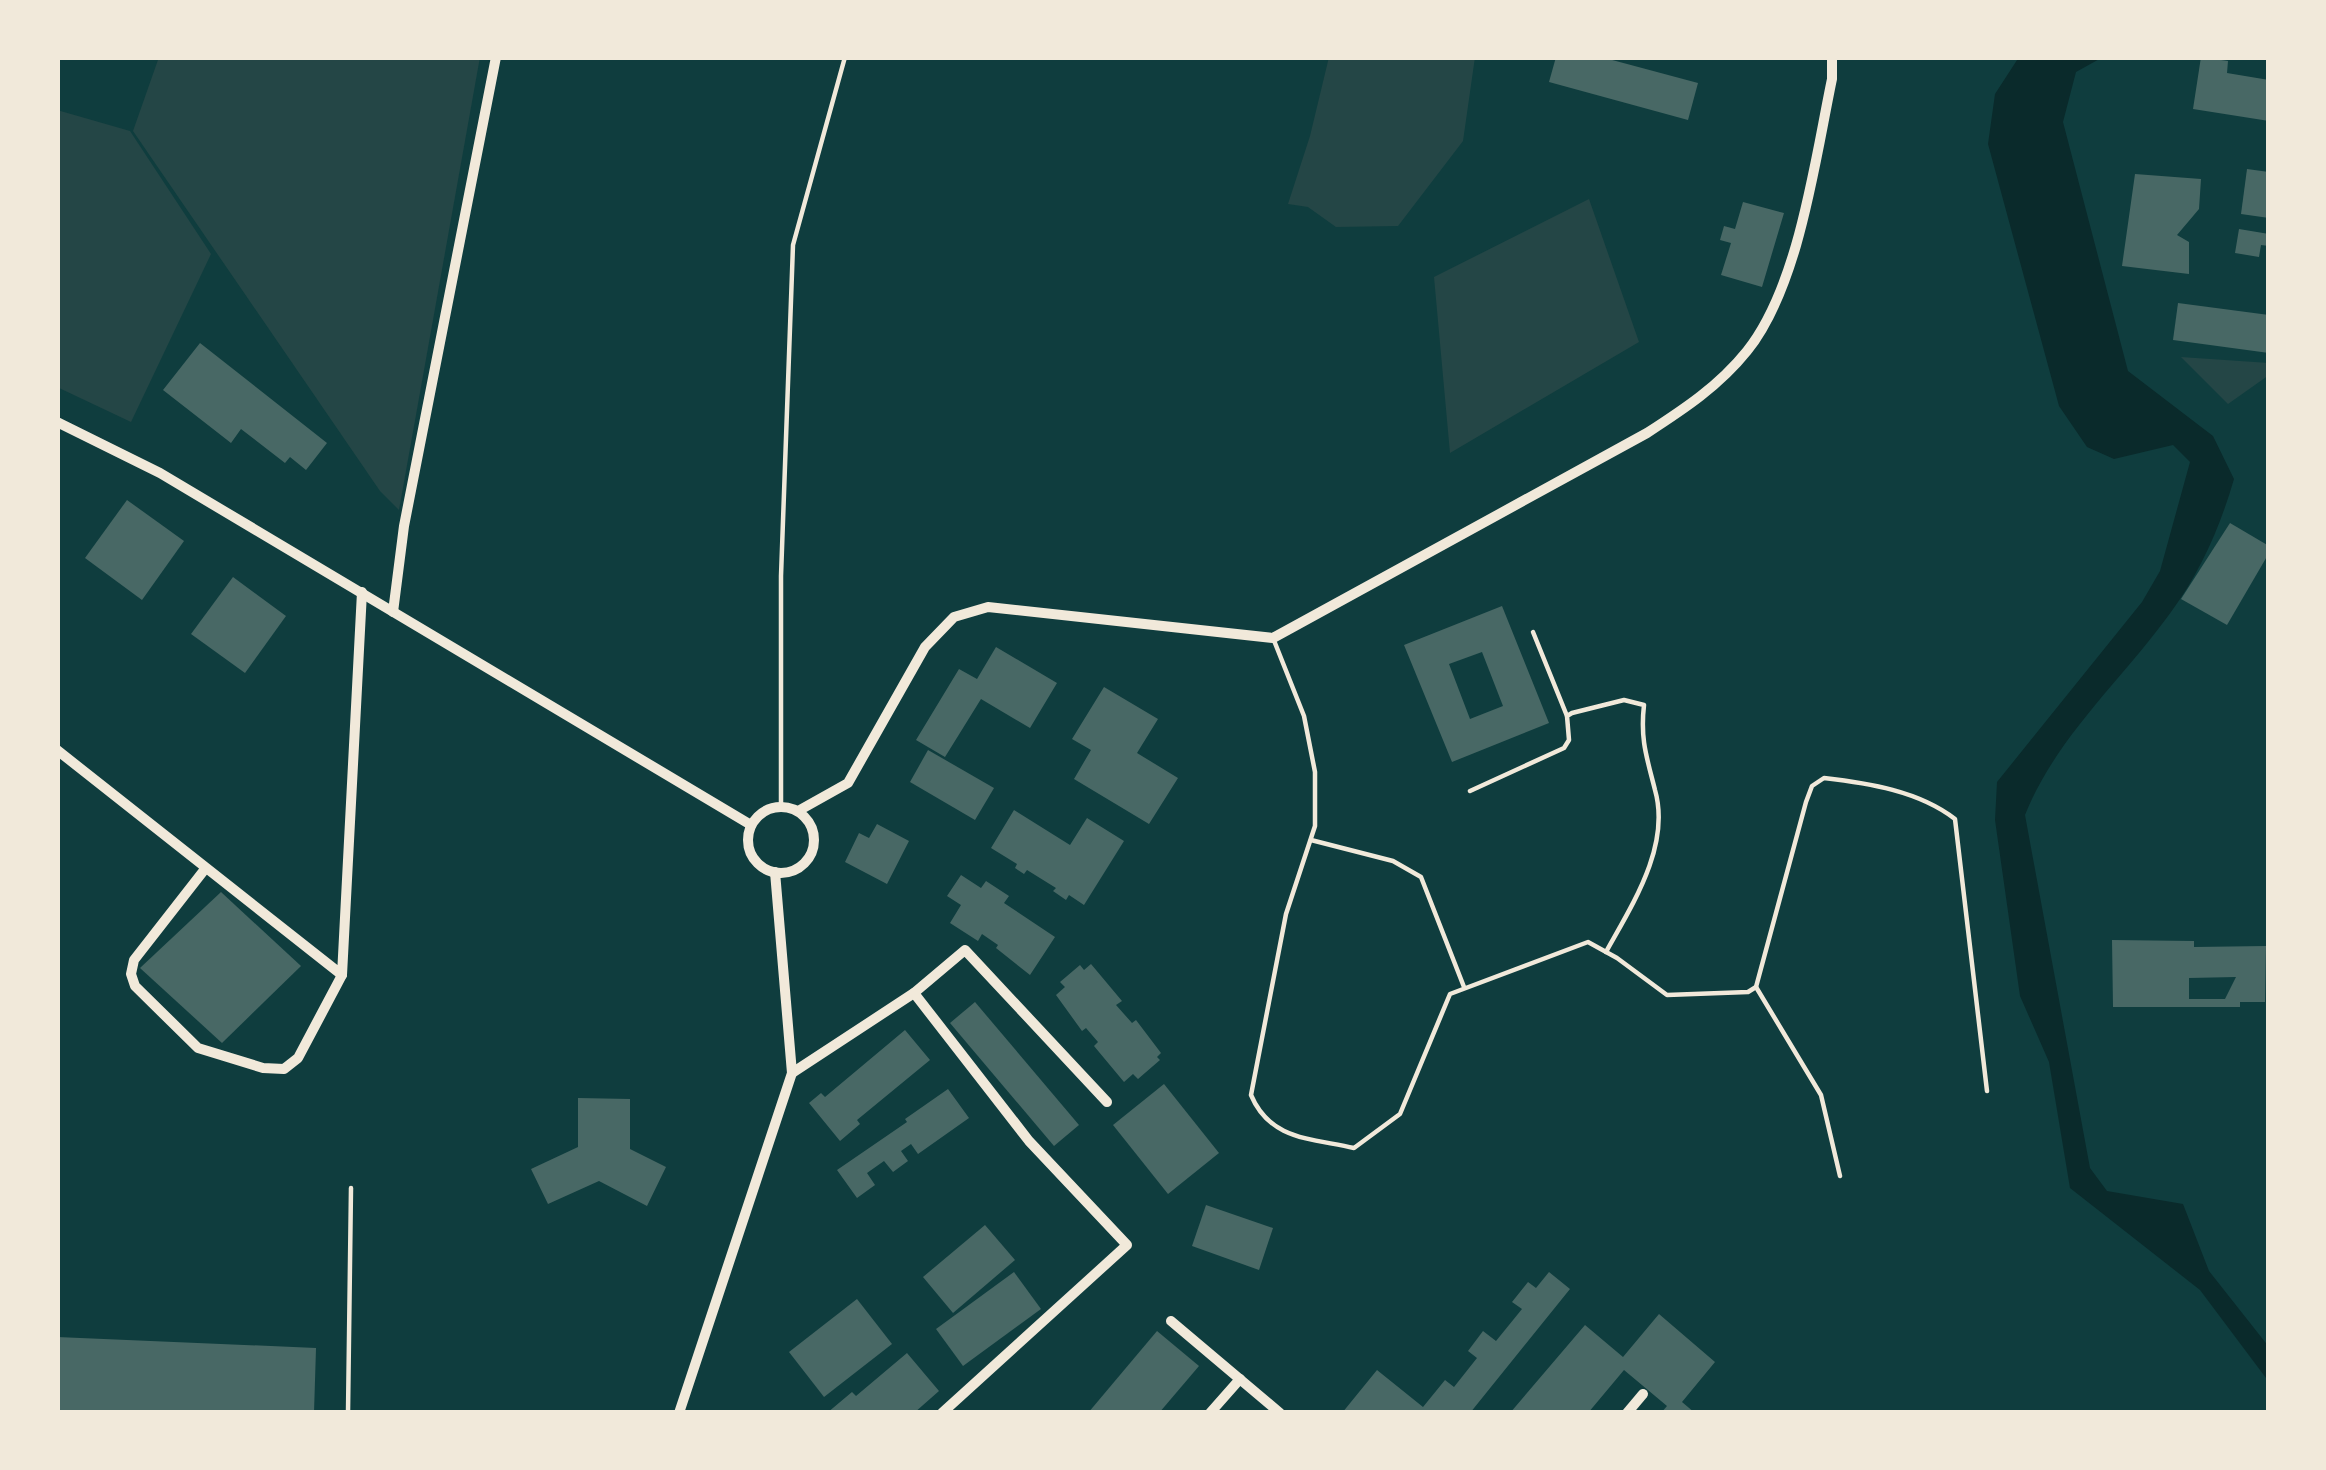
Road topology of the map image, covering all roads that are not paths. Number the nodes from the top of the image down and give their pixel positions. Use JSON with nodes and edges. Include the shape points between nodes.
{"nodes":[{"id":1,"x":496,"y":57,"type":"edge"},
{"id":2,"x":845,"y":57,"type":"edge"},
{"id":3,"x":1832,"y":57,"type":"edge"},
{"id":4,"x":57,"y":422,"type":"edge"},
{"id":5,"x":362,"y":592,"type":"junction"},
{"id":6,"x":393,"y":612,"type":"junction"},
{"id":7,"x":1533,"y":632,"type":"dead end"},
{"id":8,"x":1273,"y":638,"type":"junction"},
{"id":9,"x":1567,"y":716,"type":"junction"},
{"id":10,"x":57,"y":750,"type":"edge"},
{"id":11,"x":1470,"y":791,"type":"dead end"},
{"id":12,"x":781,"y":806,"type":"junction"},
{"id":13,"x":798,"y":811,"type":"junction"},
{"id":14,"x":751,"y":825,"type":"junction"},
{"id":15,"x":1311,"y":840,"type":"junction"},
{"id":16,"x":205,"y":869,"type":"junction"},
{"id":17,"x":775,"y":872,"type":"junction"},
{"id":18,"x":1606,"y":952,"type":"junction"},
{"id":19,"x":342,"y":975,"type":"junction"},
{"id":20,"x":1464,"y":987,"type":"junction"},
{"id":21,"x":1756,"y":987,"type":"junction"},
{"id":22,"x":914,"y":993,"type":"junction"},
{"id":23,"x":792,"y":1073,"type":"junction"},
{"id":24,"x":1987,"y":1091,"type":"dead end"},
{"id":25,"x":1107,"y":1102,"type":"dead end"},
{"id":26,"x":1840,"y":1176,"type":"dead end"},
{"id":27,"x":351,"y":1188,"type":"dead end"},
{"id":28,"x":1171,"y":1321,"type":"dead end"},
{"id":29,"x":1240,"y":1379,"type":"junction"},
{"id":30,"x":1643,"y":1394,"type":"dead end"},
{"id":31,"x":348,"y":1413,"type":"edge"},
{"id":32,"x":679,"y":1413,"type":"edge"},
{"id":33,"x":942,"y":1413,"type":"edge"},
{"id":34,"x":1210,"y":1413,"type":"edge"},
{"id":35,"x":1280,"y":1413,"type":"edge"},
{"id":36,"x":1627,"y":1413,"type":"edge"}],
"edges":[{"from":1,"to":6,"type":"street"},
{"from":2,"to":12,"type":"lane","via":[[794,245]]},
{"from":3,"to":8,"type":"street","via":[[1792,266],[1749,349],[1706,394]]},
{"from":4,"to":5,"type":"street"},
{"from":5,"to":6,"type":"street"},
{"from":5,"to":19,"type":"street"},
{"from":6,"to":14,"type":"street"},
{"from":7,"to":9,"type":"lane"},
{"from":8,"to":13,"type":"street","via":[[988,607],[954,617],[925,647],[848,783]]},
{"from":8,"to":15,"type":"lane","via":[[1304,716],[1315,772]]},
{"from":9,"to":11,"type":"lane","via":[[1564,748]]},
{"from":9,"to":18,"type":"lane","via":[[1624,700],[1644,705],[1657,830],[1647,875]]},
{"from":10,"to":16,"type":"street"},
{"from":12,"to":13,"type":"street"},
{"from":12,"to":14,"type":"street"},
{"from":13,"to":17,"type":"street","via":[[814,832],[812,853],[798,868]]},
{"from":14,"to":17,"type":"street","via":[[751,855]]},
{"from":15,"to":20,"type":"lane","via":[[1393,861],[1421,878]]},
{"from":15,"to":20,"type":"lane","via":[[1286,914],[1251,1094],[1260,1117],[1282,1132],[1354,1148],[1375,1136],[1400,1114],[1450,994]]},
{"from":16,"to":19,"type":"street"},
{"from":16,"to":19,"type":"street","via":[[130,974],[198,1048],[284,1069],[298,1058]]},
{"from":17,"to":23,"type":"street"},
{"from":18,"to":20,"type":"lane","via":[[1588,941]]},
{"from":18,"to":21,"type":"lane","via":[[1667,995]]},
{"from":21,"to":24,"type":"lane","via":[[1812,786],[1824,778],[1874,783],[1942,809],[1959,831]]},
{"from":21,"to":26,"type":"lane","via":[[1821,1095]]},
{"from":22,"to":23,"type":"street"},
{"from":22,"to":25,"type":"street","via":[[965,950]]},
{"from":22,"to":33,"type":"street","via":[[1029,1142],[1127,1245]]},
{"from":23,"to":32,"type":"street"},
{"from":27,"to":31,"type":"lane"},
{"from":28,"to":29,"type":"street"},
{"from":29,"to":34,"type":"street"},
{"from":29,"to":35,"type":"street"},
{"from":30,"to":36,"type":"street"}]}
